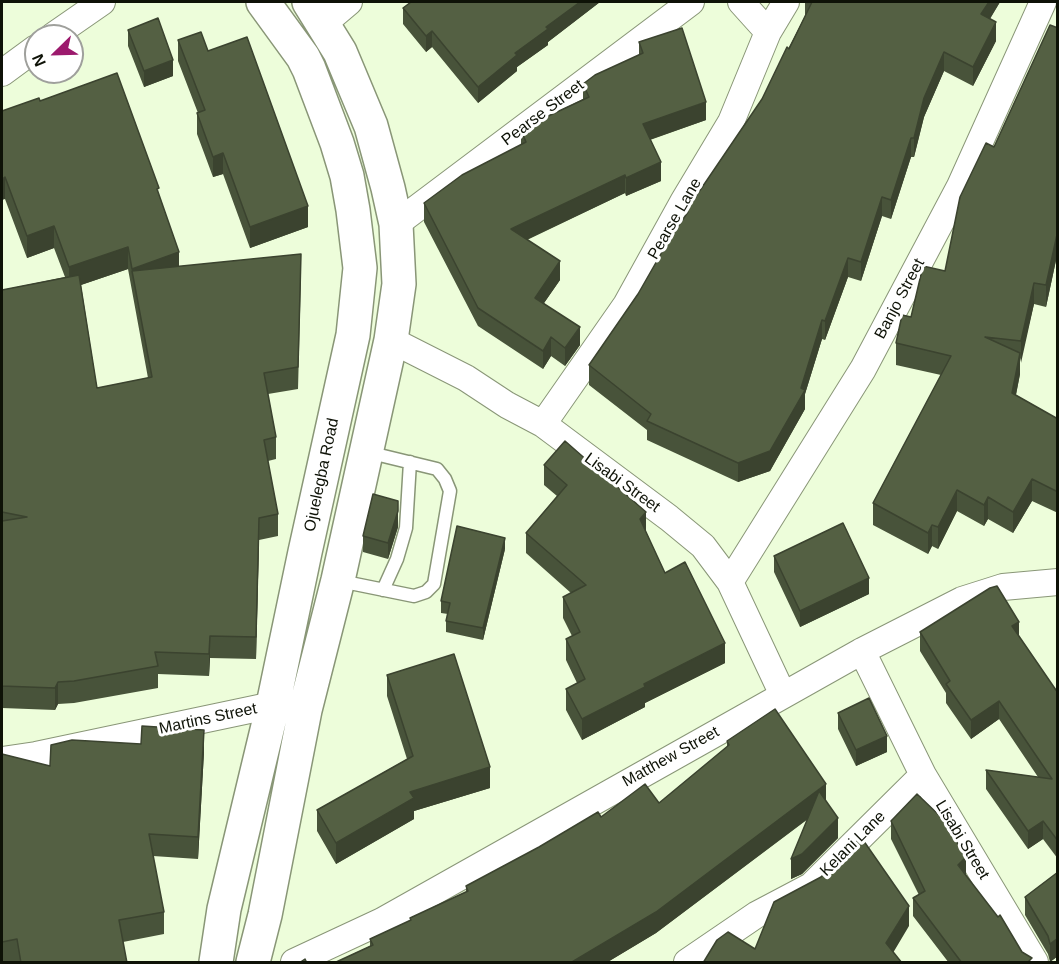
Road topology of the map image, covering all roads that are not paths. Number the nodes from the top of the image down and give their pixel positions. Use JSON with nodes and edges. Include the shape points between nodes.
{"nodes":[{"id":1,"x":102,"y":2,"type":"edge"},
{"id":2,"x":263,"y":2,"type":"edge"},
{"id":3,"x":349,"y":2,"type":"edge"},
{"id":4,"x":691,"y":2,"type":"edge"},
{"id":5,"x":741,"y":2,"type":"edge"},
{"id":6,"x":786,"y":2,"type":"edge"},
{"id":7,"x":1043,"y":2,"type":"edge"},
{"id":8,"x":316,"y":13,"type":"edge"},
{"id":9,"x":70,"y":24,"type":"edge"},
{"id":10,"x":768,"y":32,"type":"junction"},
{"id":11,"x":24,"y":57,"type":"edge"},
{"id":12,"x":2,"y":73,"type":"edge"},
{"id":13,"x":396,"y":224,"type":"junction"},
{"id":14,"x":391,"y":340,"type":"junction"},
{"id":15,"x":543,"y":424,"type":"junction"},
{"id":16,"x":366,"y":452,"type":"junction"},
{"id":17,"x":410,"y":462,"type":"junction"},
{"id":18,"x":338,"y":580,"type":"junction"},
{"id":19,"x":730,"y":582,"type":"junction"},
{"id":20,"x":1058,"y":582,"type":"edge"},
{"id":21,"x":383,"y":590,"type":"junction"},
{"id":22,"x":862,"y":651,"type":"junction"},
{"id":23,"x":783,"y":695,"type":"junction"},
{"id":24,"x":273,"y":705,"type":"junction"},
{"id":25,"x":2,"y":760,"type":"edge"},
{"id":26,"x":923,"y":775,"type":"junction"},
{"id":27,"x":216,"y":963,"type":"edge"},
{"id":28,"x":253,"y":963,"type":"edge"},
{"id":29,"x":294,"y":963,"type":"edge"},
{"id":30,"x":687,"y":963,"type":"edge"},
{"id":31,"x":1035,"y":963,"type":"edge"}],
"edges":[{"from":1,"to":9,"type":"street"},
{"from":2,"to":24,"type":"main road","name":"Ojuelegba Road","via":[[303,57],[333,133],[347,176],[360,268],[353,335]]},
{"from":3,"to":8,"type":"street"},
{"from":4,"to":13,"type":"street","name":"Pearse Street"},
{"from":5,"to":10,"type":"street"},
{"from":6,"to":10,"type":"street","name":"Pearse Lane"},
{"from":7,"to":19,"type":"street","name":"Banjo Street","via":[[960,186],[863,369]]},
{"from":8,"to":13,"type":"main road","via":[[340,52],[371,126]]},
{"from":10,"to":15,"type":"street","name":"Pearse Lane","via":[[731,122],[626,305]]},
{"from":11,"to":12,"type":"street"},
{"from":13,"to":14,"type":"main road","via":[[399,284]]},
{"from":14,"to":15,"type":"street","name":"Lisabi Street","via":[[466,378]]},
{"from":14,"to":16,"type":"main road"},
{"from":15,"to":19,"type":"street","name":"Lisabi Street","via":[[703,546]]},
{"from":16,"to":17,"type":"lane"},
{"from":16,"to":18,"type":"main road"},
{"from":17,"to":21,"type":"lane","via":[[406,528]]},
{"from":17,"to":21,"type":"lane","via":[[437,469],[450,491],[434,584],[414,596]]},
{"from":18,"to":21,"type":"lane"},
{"from":18,"to":28,"type":"main road","via":[[305,710]]},
{"from":19,"to":23,"type":"street","name":"Lisabi Street"},
{"from":20,"to":22,"type":"street","name":"Matthew Street","via":[[1003,587],[962,600]]},
{"from":22,"to":23,"type":"street","name":"Matthew Street"},
{"from":22,"to":26,"type":"street","name":"Lisabi Street"},
{"from":23,"to":29,"type":"street","name":"Matthew Street","via":[[382,921]]},
{"from":24,"to":25,"type":"street","name":"Martins Street"},
{"from":24,"to":27,"type":"main road","name":"Ojuelegba Road","via":[[224,909]]},
{"from":26,"to":30,"type":"street","name":"Kelani Lane","via":[[810,886],[756,915]]},
{"from":26,"to":31,"type":"street","name":"Lisabi Street"}]}
